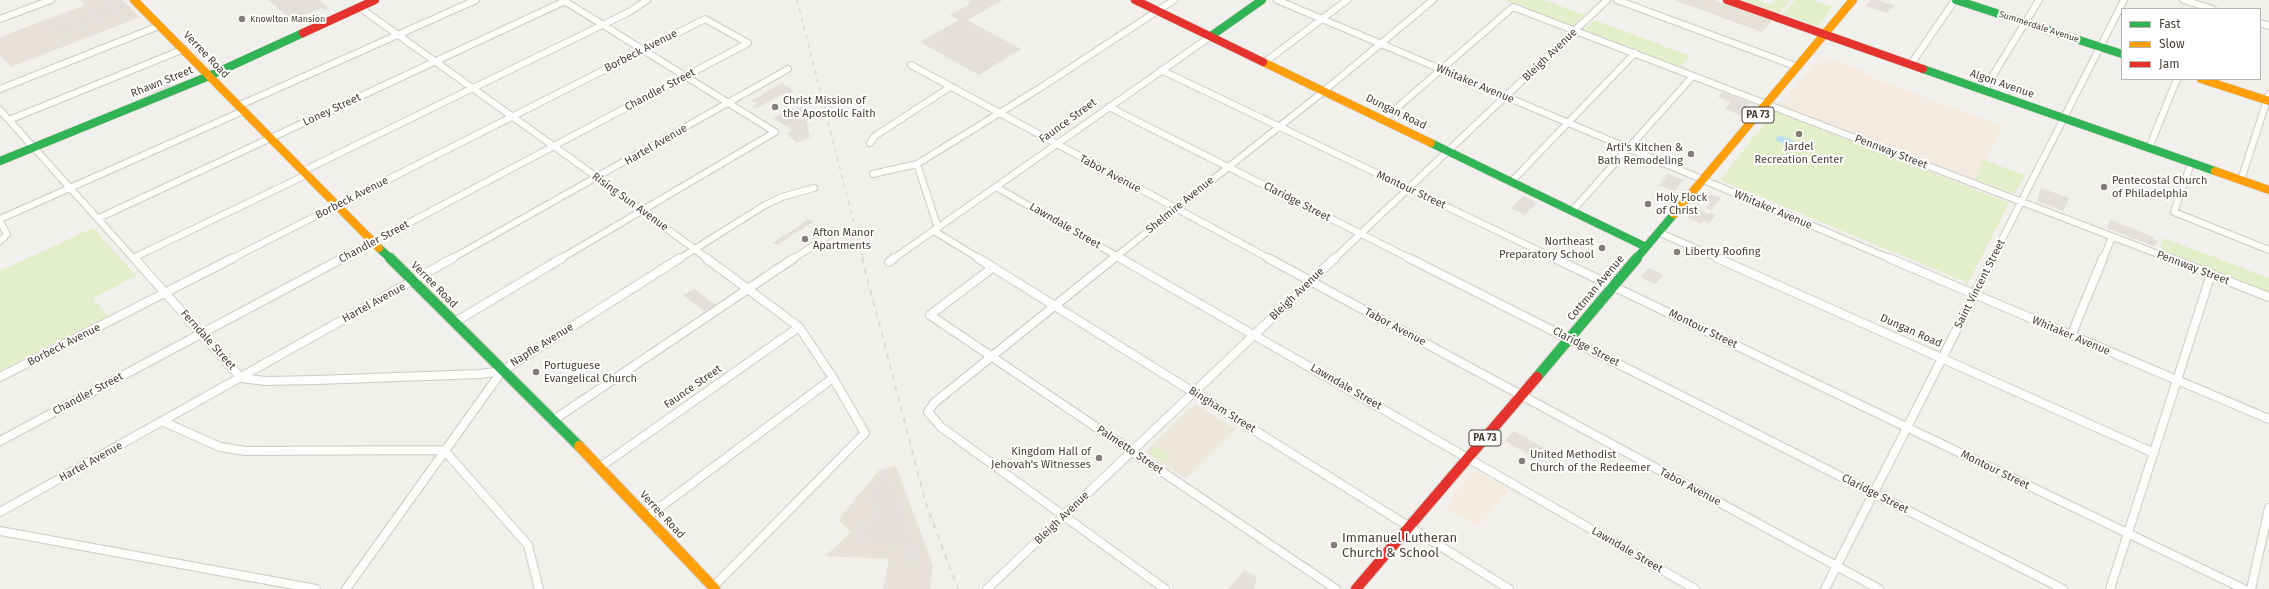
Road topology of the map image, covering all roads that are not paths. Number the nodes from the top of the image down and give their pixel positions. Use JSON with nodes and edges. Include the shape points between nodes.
{"nodes":[{"id":1,"x":51,"y":0,"type":"edge"},
{"id":2,"x":134,"y":0,"type":"edge"},
{"id":3,"x":375,"y":0,"type":"edge"},
{"id":4,"x":476,"y":0,"type":"edge"},
{"id":5,"x":647,"y":0,"type":"edge"},
{"id":6,"x":1135,"y":0,"type":"edge"},
{"id":7,"x":1174,"y":0,"type":"edge"},
{"id":8,"x":1262,"y":0,"type":"edge"},
{"id":9,"x":1277,"y":0,"type":"edge"},
{"id":10,"x":1348,"y":0,"type":"edge"},
{"id":11,"x":1433,"y":0,"type":"edge"},
{"id":12,"x":1607,"y":0,"type":"edge"},
{"id":13,"x":1617,"y":0,"type":"edge"},
{"id":14,"x":1727,"y":0,"type":"edge"},
{"id":15,"x":1853,"y":0,"type":"edge"},
{"id":16,"x":1955,"y":0,"type":"edge"},
{"id":17,"x":2039,"y":0,"type":"edge"},
{"id":18,"x":2124,"y":0,"type":"edge"},
{"id":19,"x":2183,"y":0,"type":"edge"},
{"id":20,"x":2210,"y":0,"type":"edge"},
{"id":21,"x":564,"y":1,"type":"edge"},
{"id":22,"x":359,"y":7,"type":"junction"},
{"id":23,"x":2209,"y":8,"type":"edge"},
{"id":24,"x":1158,"y":11,"type":"junction"},
{"id":25,"x":0,"y":19,"type":"edge"},
{"id":26,"x":705,"y":19,"type":"joint"},
{"id":27,"x":1322,"y":19,"type":"junction"},
{"id":28,"x":2026,"y":23,"type":"junction"},
{"id":29,"x":602,"y":25,"type":"junction"},
{"id":30,"x":159,"y":26,"type":"junction"},
{"id":31,"x":1575,"y":31,"type":"junction"},
{"id":32,"x":1824,"y":34,"type":"junction"},
{"id":33,"x":398,"y":35,"type":"junction"},
{"id":34,"x":1211,"y":36,"type":"junction"},
{"id":35,"x":1379,"y":43,"type":"junction"},
{"id":36,"x":2100,"y":47,"type":"junction"},
{"id":37,"x":184,"y":49,"type":"junction"},
{"id":38,"x":643,"y":50,"type":"junction"},
{"id":39,"x":1635,"y":53,"type":"junction"},
{"id":40,"x":2121,"y":54,"type":"edge"},
{"id":41,"x":436,"y":62,"type":"junction"},
{"id":42,"x":1265,"y":62,"type":"junction"},
{"id":43,"x":1911,"y":64,"type":"junction"},
{"id":44,"x":911,"y":65,"type":"dead end"},
{"id":45,"x":1798,"y":67,"type":"junction"},
{"id":46,"x":788,"y":69,"type":"dead end"},
{"id":47,"x":1162,"y":70,"type":"junction"},
{"id":48,"x":1442,"y":70,"type":"junction"},
{"id":49,"x":210,"y":76,"type":"junction"},
{"id":50,"x":685,"y":76,"type":"junction"},
{"id":51,"x":1693,"y":76,"type":"junction"},
{"id":52,"x":2177,"y":80,"type":"edge"},
{"id":53,"x":2204,"y":80,"type":"edge"},
{"id":54,"x":950,"y":87,"type":"junction"},
{"id":55,"x":0,"y":89,"type":"edge"},
{"id":56,"x":472,"y":89,"type":"junction"},
{"id":57,"x":1984,"y":90,"type":"junction"},
{"id":58,"x":1324,"y":91,"type":"junction"},
{"id":59,"x":1506,"y":97,"type":"junction"},
{"id":60,"x":2268,"y":99,"type":"edge"},
{"id":61,"x":728,"y":104,"type":"junction"},
{"id":62,"x":1766,"y":104,"type":"junction"},
{"id":63,"x":1109,"y":107,"type":"junction"},
{"id":64,"x":241,"y":108,"type":"junction"},
{"id":65,"x":0,"y":110,"type":"edge"},
{"id":66,"x":999,"y":114,"type":"junction"},
{"id":67,"x":512,"y":117,"type":"junction"},
{"id":68,"x":2064,"y":118,"type":"junction"},
{"id":69,"x":1384,"y":119,"type":"junction"},
{"id":70,"x":9,"y":120,"type":"junction"},
{"id":71,"x":1567,"y":122,"type":"junction"},
{"id":72,"x":1279,"y":127,"type":"junction"},
{"id":73,"x":271,"y":139,"type":"junction"},
{"id":74,"x":870,"y":143,"type":"dead end"},
{"id":75,"x":1056,"y":145,"type":"junction"},
{"id":76,"x":554,"y":147,"type":"junction"},
{"id":77,"x":34,"y":148,"type":"junction"},
{"id":78,"x":1627,"y":148,"type":"junction"},
{"id":79,"x":2149,"y":148,"type":"junction"},
{"id":80,"x":1449,"y":151,"type":"junction"},
{"id":81,"x":0,"y":161,"type":"edge"},
{"id":82,"x":2191,"y":163,"type":"junction"},
{"id":83,"x":917,"y":164,"type":"junction"},
{"id":84,"x":1228,"y":167,"type":"junction"},
{"id":85,"x":304,"y":173,"type":"junction"},
{"id":86,"x":873,"y":174,"type":"dead end"},
{"id":87,"x":598,"y":178,"type":"junction"},
{"id":88,"x":1702,"y":180,"type":"junction"},
{"id":89,"x":2241,"y":180,"type":"junction"},
{"id":90,"x":1511,"y":182,"type":"junction"},
{"id":91,"x":996,"y":187,"type":"junction"},
{"id":92,"x":70,"y":188,"type":"junction"},
{"id":93,"x":814,"y":188,"type":"dead end"},
{"id":94,"x":1408,"y":189,"type":"junction"},
{"id":95,"x":2269,"y":190,"type":"edge"},
{"id":96,"x":2022,"y":202,"type":"junction"},
{"id":97,"x":338,"y":205,"type":"junction"},
{"id":98,"x":1176,"y":209,"type":"junction"},
{"id":99,"x":644,"y":211,"type":"junction"},
{"id":100,"x":1572,"y":211,"type":"junction"},
{"id":101,"x":100,"y":218,"type":"junction"},
{"id":102,"x":0,"y":221,"type":"edge"},
{"id":103,"x":936,"y":230,"type":"junction"},
{"id":104,"x":834,"y":232,"type":"dead end"},
{"id":105,"x":1658,"y":232,"type":"junction"},
{"id":106,"x":1361,"y":234,"type":"junction"},
{"id":107,"x":2112,"y":237,"type":"junction"},
{"id":108,"x":0,"y":241,"type":"edge"},
{"id":109,"x":375,"y":242,"type":"junction"},
{"id":110,"x":1646,"y":247,"type":"junction"},
{"id":111,"x":694,"y":249,"type":"junction"},
{"id":112,"x":2269,"y":250,"type":"edge"},
{"id":113,"x":1117,"y":256,"type":"junction"},
{"id":114,"x":133,"y":258,"type":"junction"},
{"id":115,"x":889,"y":262,"type":"dead end"},
{"id":116,"x":992,"y":268,"type":"junction"},
{"id":117,"x":2210,"y":274,"type":"junction"},
{"id":118,"x":413,"y":281,"type":"junction"},
{"id":119,"x":1310,"y":281,"type":"junction"},
{"id":120,"x":1614,"y":286,"type":"junction"},
{"id":121,"x":749,"y":290,"type":"junction"},
{"id":122,"x":165,"y":293,"type":"junction"},
{"id":123,"x":1974,"y":295,"type":"junction"},
{"id":124,"x":2269,"y":297,"type":"edge"},
{"id":125,"x":1056,"y":307,"type":"junction"},
{"id":126,"x":455,"y":322,"type":"junction"},
{"id":127,"x":799,"y":327,"type":"junction"},
{"id":128,"x":203,"y":333,"type":"junction"},
{"id":129,"x":1255,"y":335,"type":"junction"},
{"id":130,"x":2072,"y":336,"type":"junction"},
{"id":131,"x":1570,"y":339,"type":"junction"},
{"id":132,"x":992,"y":358,"type":"junction"},
{"id":133,"x":1942,"y":358,"type":"junction"},
{"id":134,"x":502,"y":370,"type":"junction"},
{"id":135,"x":0,"y":377,"type":"edge"},
{"id":136,"x":241,"y":378,"type":"junction"},
{"id":137,"x":833,"y":378,"type":"junction"},
{"id":138,"x":2177,"y":380,"type":"junction"},
{"id":139,"x":1194,"y":392,"type":"junction"},
{"id":140,"x":1521,"y":396,"type":"junction"},
{"id":141,"x":2269,"y":419,"type":"edge"},
{"id":142,"x":552,"y":421,"type":"junction"},
{"id":143,"x":164,"y":422,"type":"junction"},
{"id":144,"x":1907,"y":428,"type":"junction"},
{"id":145,"x":0,"y":441,"type":"edge"},
{"id":146,"x":444,"y":450,"type":"junction"},
{"id":147,"x":1131,"y":452,"type":"junction"},
{"id":148,"x":2154,"y":452,"type":"junction"},
{"id":149,"x":1467,"y":458,"type":"junction"},
{"id":150,"x":600,"y":467,"type":"junction"},
{"id":151,"x":1874,"y":493,"type":"junction"},
{"id":152,"x":2269,"y":508,"type":"edge"},
{"id":153,"x":0,"y":512,"type":"edge"},
{"id":154,"x":647,"y":517,"type":"junction"},
{"id":155,"x":1064,"y":517,"type":"junction"},
{"id":156,"x":1409,"y":527,"type":"junction"},
{"id":157,"x":0,"y":531,"type":"edge"},
{"id":158,"x":2128,"y":533,"type":"junction"},
{"id":159,"x":1837,"y":566,"type":"junction"},
{"id":160,"x":713,"y":588,"type":"edge"},
{"id":161,"x":316,"y":589,"type":"edge"},
{"id":162,"x":346,"y":589,"type":"edge"},
{"id":163,"x":539,"y":589,"type":"edge"},
{"id":164,"x":987,"y":589,"type":"edge"},
{"id":165,"x":1164,"y":589,"type":"edge"},
{"id":166,"x":1336,"y":589,"type":"edge"},
{"id":167,"x":1356,"y":589,"type":"edge"},
{"id":168,"x":1509,"y":589,"type":"edge"},
{"id":169,"x":1695,"y":589,"type":"edge"},
{"id":170,"x":1826,"y":589,"type":"edge"},
{"id":171,"x":1879,"y":589,"type":"edge"},
{"id":172,"x":2063,"y":589,"type":"edge"},
{"id":173,"x":2110,"y":589,"type":"edge"},
{"id":174,"x":2244,"y":589,"type":"edge"},
{"id":175,"x":2252,"y":589,"type":"edge"}],
"edges":[{"from":1,"to":25,"type":"street"},
{"from":2,"to":30,"type":"main road","name":"Verree Road"},
{"from":3,"to":22,"type":"main road","name":"Rhawn Street"},
{"from":4,"to":33,"type":"street"},
{"from":5,"to":29,"type":"street"},
{"from":6,"to":24,"type":"main road","name":"Dungan Road"},
{"from":7,"to":24,"type":"street"},
{"from":8,"to":34,"type":"main road","name":"Faunce Street"},
{"from":9,"to":27,"type":"street","name":"Whitaker Avenue"},
{"from":10,"to":27,"type":"street"},
{"from":11,"to":35,"type":"street","name":"Shelmire Avenue"},
{"from":12,"to":31,"type":"street","name":"Bleigh Avenue"},
{"from":13,"to":45,"type":"street"},
{"from":14,"to":32,"type":"main road","name":"Algon Avenue"},
{"from":15,"to":32,"type":"main road","name":"Cottman Avenue","number":"PA 73"},
{"from":16,"to":28,"type":"main road","name":"Summerdale Avenue"},
{"from":16,"to":43,"type":"street"},
{"from":17,"to":28,"type":"street"},
{"from":18,"to":36,"type":"street","name":"Saint Vincent Street"},
{"from":19,"to":23,"type":"street"},
{"from":20,"to":23,"type":"street"},
{"from":21,"to":29,"type":"street"},
{"from":21,"to":41,"type":"street","name":"Loney Street"},
{"from":22,"to":33,"type":"street","name":"Rising Sun Avenue"},
{"from":22,"to":49,"type":"main road","name":"Rhawn Street"},
{"from":24,"to":34,"type":"main road","name":"Dungan Road"},
{"from":24,"to":66,"type":"street"},
{"from":26,"to":38,"type":"street","name":"Borbeck Avenue"},
{"from":26,"to":50,"type":"street","name":"Chandler Street","via":[[748,42]]},
{"from":27,"to":35,"type":"street","name":"Whitaker Avenue"},
{"from":27,"to":42,"type":"street"},
{"from":28,"to":36,"type":"main road","name":"Summerdale Avenue"},
{"from":28,"to":57,"type":"street"},
{"from":29,"to":38,"type":"street"},
{"from":29,"to":56,"type":"street"},
{"from":30,"to":37,"type":"main road","name":"Verree Road"},
{"from":30,"to":55,"type":"street"},
{"from":31,"to":39,"type":"street","name":"Pennway Street"},
{"from":31,"to":48,"type":"street","name":"Pennway Street","via":[[1513,7]]},
{"from":31,"to":59,"type":"street","name":"Bleigh Avenue"},
{"from":32,"to":43,"type":"main road","name":"Algon Avenue"},
{"from":32,"to":45,"type":"main road","name":"Cottman Avenue","number":"PA 73"},
{"from":33,"to":41,"type":"street","name":"Rising Sun Avenue"},
{"from":33,"to":64,"type":"street"},
{"from":34,"to":42,"type":"main road","name":"Dungan Road"},
{"from":34,"to":47,"type":"street","name":"Faunce Street"},
{"from":35,"to":48,"type":"street","name":"Whitaker Avenue"},
{"from":35,"to":58,"type":"street","name":"Shelmire Avenue"},
{"from":36,"to":40,"type":"main road","name":"Summerdale Avenue"},
{"from":36,"to":68,"type":"street","name":"Saint Vincent Street"},
{"from":37,"to":49,"type":"main road","name":"Verree Road"},
{"from":37,"to":70,"type":"street"},
{"from":38,"to":50,"type":"street"},
{"from":38,"to":67,"type":"street","name":"Borbeck Avenue"},
{"from":39,"to":51,"type":"street","name":"Pennway Street"},
{"from":39,"to":71,"type":"street"},
{"from":41,"to":56,"type":"street","name":"Rising Sun Avenue"},
{"from":41,"to":73,"type":"street","name":"Loney Street"},
{"from":42,"to":58,"type":"main road","name":"Dungan Road"},
{"from":43,"to":57,"type":"main road","name":"Algon Avenue"},
{"from":44,"to":54,"type":"street","name":"Tabor Avenue"},
{"from":45,"to":62,"type":"main road","name":"Cottman Avenue","number":"PA 73"},
{"from":46,"to":61,"type":"street","name":"Hartel Avenue"},
{"from":47,"to":63,"type":"street","name":"Faunce Street"},
{"from":47,"to":72,"type":"street","name":"Montour Street"},
{"from":48,"to":59,"type":"street","name":"Whitaker Avenue"},
{"from":48,"to":69,"type":"street"},
{"from":49,"to":64,"type":"main road","name":"Verree Road"},
{"from":49,"to":77,"type":"main road","name":"Rhawn Street"},
{"from":50,"to":61,"type":"street"},
{"from":50,"to":76,"type":"street","name":"Chandler Street"},
{"from":51,"to":62,"type":"street","name":"Pennway Street"},
{"from":51,"to":78,"type":"street"},
{"from":52,"to":79,"type":"street"},
{"from":53,"to":60,"type":"main road"},
{"from":54,"to":66,"type":"street","name":"Tabor Avenue"},
{"from":54,"to":74,"type":"street","via":[[875,136]]},
{"from":56,"to":67,"type":"street","name":"Rising Sun Avenue"},
{"from":56,"to":85,"type":"street"},
{"from":57,"to":68,"type":"main road","name":"Algon Avenue"},
{"from":58,"to":69,"type":"main road","name":"Dungan Road"},
{"from":58,"to":72,"type":"street","name":"Shelmire Avenue"},
{"from":59,"to":71,"type":"street","name":"Whitaker Avenue"},
{"from":59,"to":80,"type":"street","name":"Bleigh Avenue"},
{"from":60,"to":89,"type":"street"},
{"from":61,"to":87,"type":"street","name":"Hartel Avenue"},
{"from":61,"to":99,"type":"street","via":[[775,132]]},
{"from":62,"to":88,"type":"main road","name":"Cottman Avenue","number":"PA 73"},
{"from":62,"to":96,"type":"street","name":"Pennway Street"},
{"from":63,"to":75,"type":"street","name":"Faunce Street"},
{"from":63,"to":84,"type":"street","name":"Claridge Street"},
{"from":64,"to":73,"type":"main road","name":"Verree Road"},
{"from":64,"to":92,"type":"street"},
{"from":65,"to":70,"type":"street","name":"Ferndale Street"},
{"from":66,"to":75,"type":"street","name":"Tabor Avenue"},
{"from":66,"to":83,"type":"street"},
{"from":67,"to":76,"type":"street","name":"Rising Sun Avenue"},
{"from":67,"to":97,"type":"street","name":"Borbeck Avenue"},
{"from":68,"to":79,"type":"main road","name":"Algon Avenue"},
{"from":68,"to":96,"type":"street","name":"Saint Vincent Street"},
{"from":69,"to":80,"type":"main road","name":"Dungan Road"},
{"from":70,"to":77,"type":"street","name":"Ferndale Street"},
{"from":71,"to":78,"type":"street","name":"Whitaker Avenue"},
{"from":71,"to":90,"type":"street"},
{"from":72,"to":84,"type":"street","name":"Shelmire Avenue"},
{"from":72,"to":94,"type":"street","name":"Montour Street"},
{"from":73,"to":85,"type":"main road","name":"Verree Road"},
{"from":73,"to":101,"type":"street","name":"Loney Street"},
{"from":75,"to":91,"type":"street","name":"Faunce Street"},
{"from":75,"to":98,"type":"street","name":"Tabor Avenue"},
{"from":76,"to":87,"type":"street","name":"Rising Sun Avenue"},
{"from":76,"to":109,"type":"street","name":"Chandler Street"},
{"from":77,"to":81,"type":"main road","name":"Rhawn Street"},
{"from":77,"to":92,"type":"street","name":"Ferndale Street"},
{"from":78,"to":88,"type":"street","name":"Whitaker Avenue"},
{"from":78,"to":100,"type":"street"},
{"from":79,"to":82,"type":"main road","name":"Algon Avenue"},
{"from":80,"to":90,"type":"main road","name":"Dungan Road"},
{"from":80,"to":94,"type":"street","name":"Bleigh Avenue"},
{"from":82,"to":89,"type":"main road","name":"Algon Avenue"},
{"from":82,"to":112,"type":"street","via":[[2174,210],[2180,216]]},
{"from":83,"to":86,"type":"street"},
{"from":83,"to":103,"type":"street"},
{"from":84,"to":98,"type":"street","name":"Shelmire Avenue"},
{"from":84,"to":106,"type":"street","name":"Claridge Street"},
{"from":85,"to":97,"type":"main road","name":"Verree Road"},
{"from":85,"to":114,"type":"street"},
{"from":87,"to":99,"type":"street","name":"Rising Sun Avenue"},
{"from":87,"to":118,"type":"street","name":"Hartel Avenue"},
{"from":88,"to":105,"type":"main road","name":"Cottman Avenue","number":"PA 73"},
{"from":88,"to":123,"type":"street","name":"Whitaker Avenue"},
{"from":89,"to":95,"type":"main road","name":"Algon Avenue"},
{"from":90,"to":100,"type":"main road","name":"Dungan Road"},
{"from":91,"to":103,"type":"street","name":"Faunce Street"},
{"from":91,"to":113,"type":"street","name":"Lawndale Street"},
{"from":92,"to":101,"type":"street","name":"Ferndale Street"},
{"from":92,"to":102,"type":"street"},
{"from":93,"to":111,"type":"street","name":"Napfle Avenue","via":[[805,189],[765,205]]},
{"from":94,"to":106,"type":"street","name":"Bleigh Avenue"},
{"from":94,"to":120,"type":"street","name":"Montour Street"},
{"from":96,"to":107,"type":"street","name":"Pennway Street"},
{"from":96,"to":123,"type":"street","name":"Saint Vincent Street"},
{"from":97,"to":109,"type":"main road","name":"Verree Road"},
{"from":97,"to":122,"type":"street","name":"Borbeck Avenue"},
{"from":98,"to":113,"type":"street","name":"Shelmire Avenue"},
{"from":98,"to":119,"type":"street","name":"Tabor Avenue"},
{"from":99,"to":111,"type":"street","name":"Rising Sun Avenue"},
{"from":99,"to":126,"type":"street"},
{"from":100,"to":110,"type":"main road","name":"Dungan Road"},
{"from":101,"to":114,"type":"street","name":"Ferndale Street"},
{"from":102,"to":108,"type":"street","via":[[7,234]]},
{"from":103,"to":115,"type":"street","name":"Faunce Street"},
{"from":103,"to":116,"type":"street","name":"Bingham Street"},
{"from":104,"to":121,"type":"street"},
{"from":105,"to":110,"type":"main road","name":"Cottman Avenue","number":"PA 73"},
{"from":105,"to":133,"type":"street","name":"Dungan Road"},
{"from":106,"to":119,"type":"street","name":"Bleigh Avenue"},
{"from":106,"to":131,"type":"street","name":"Claridge Street"},
{"from":107,"to":117,"type":"street","name":"Pennway Street"},
{"from":107,"to":130,"type":"street"},
{"from":109,"to":118,"type":"main road","name":"Verree Road"},
{"from":109,"to":128,"type":"street","name":"Chandler Street"},
{"from":110,"to":120,"type":"main road","name":"Cottman Avenue","number":"PA 73"},
{"from":111,"to":121,"type":"street","name":"Rising Sun Avenue"},
{"from":111,"to":134,"type":"street","name":"Napfle Avenue"},
{"from":113,"to":125,"type":"street","name":"Shelmire Avenue"},
{"from":113,"to":129,"type":"street","name":"Lawndale Street"},
{"from":114,"to":122,"type":"street","name":"Ferndale Street"},
{"from":116,"to":125,"type":"street","name":"Bingham Street"},
{"from":116,"to":132,"type":"street","name":"Palmetto Street","via":[[930,315]]},
{"from":117,"to":124,"type":"street","name":"Pennway Street"},
{"from":117,"to":138,"type":"street"},
{"from":118,"to":126,"type":"main road","name":"Verree Road"},
{"from":118,"to":136,"type":"street","name":"Hartel Avenue"},
{"from":119,"to":129,"type":"street","name":"Bleigh Avenue"},
{"from":119,"to":140,"type":"street","name":"Tabor Avenue"},
{"from":120,"to":131,"type":"main road","name":"Cottman Avenue","number":"PA 73"},
{"from":120,"to":144,"type":"street","name":"Montour Street"},
{"from":121,"to":127,"type":"street","name":"Rising Sun Avenue"},
{"from":121,"to":142,"type":"street"},
{"from":122,"to":128,"type":"street","name":"Ferndale Street"},
{"from":122,"to":135,"type":"street","name":"Borbeck Avenue"},
{"from":123,"to":130,"type":"street","name":"Whitaker Avenue"},
{"from":123,"to":133,"type":"street","name":"Saint Vincent Street"},
{"from":125,"to":132,"type":"street","name":"Shelmire Avenue"},
{"from":125,"to":139,"type":"street","name":"Bingham Street"},
{"from":126,"to":134,"type":"main road","name":"Verree Road"},
{"from":127,"to":137,"type":"street","name":"Rising Sun Avenue"},
{"from":127,"to":150,"type":"street","name":"Faunce Street"},
{"from":128,"to":136,"type":"street","name":"Ferndale Street"},
{"from":128,"to":145,"type":"street","name":"Chandler Street"},
{"from":129,"to":139,"type":"street","name":"Bleigh Avenue"},
{"from":129,"to":149,"type":"street","name":"Lawndale Street"},
{"from":130,"to":138,"type":"street","name":"Whitaker Avenue"},
{"from":131,"to":140,"type":"main road","name":"Cottman Avenue","number":"PA 73"},
{"from":131,"to":151,"type":"street","name":"Claridge Street"},
{"from":132,"to":147,"type":"street","name":"Palmetto Street"},
{"from":132,"to":155,"type":"street","name":"Shelmire Avenue","via":[[934,403],[928,412],[941,427]]},
{"from":133,"to":144,"type":"street","name":"Saint Vincent Street"},
{"from":133,"to":148,"type":"street","name":"Dungan Road"},
{"from":134,"to":136,"type":"street","name":"Ferndale Street","via":[[480,374],[317,380],[265,381]]},
{"from":134,"to":142,"type":"main road","name":"Verree Road"},
{"from":134,"to":146,"type":"street","name":"Napfle Avenue"},
{"from":136,"to":143,"type":"street","name":"Hartel Avenue"},
{"from":137,"to":154,"type":"street"},
{"from":137,"to":160,"type":"street","name":"Rising Sun Avenue","via":[[865,432]]},
{"from":138,"to":141,"type":"street","name":"Whitaker Avenue"},
{"from":138,"to":148,"type":"street"},
{"from":139,"to":147,"type":"street","name":"Bleigh Avenue"},
{"from":139,"to":156,"type":"street","name":"Bingham Street"},
{"from":140,"to":149,"type":"main road","name":"Cottman Avenue","number":"PA 73"},
{"from":140,"to":159,"type":"street","name":"Tabor Avenue"},
{"from":142,"to":150,"type":"main road","name":"Verree Road"},
{"from":143,"to":146,"type":"street","via":[[220,447],[245,451]]},
{"from":143,"to":153,"type":"street","name":"Hartel Avenue"},
{"from":144,"to":151,"type":"street","name":"Saint Vincent Street"},
{"from":144,"to":158,"type":"street","name":"Montour Street"},
{"from":146,"to":162,"type":"street","name":"Napfle Avenue"},
{"from":146,"to":163,"type":"street","via":[[528,545]]},
{"from":147,"to":155,"type":"street","name":"Bleigh Avenue"},
{"from":147,"to":166,"type":"street","name":"Palmetto Street"},
{"from":148,"to":158,"type":"street"},
{"from":149,"to":156,"type":"main road","name":"Cottman Avenue","number":"PA 73"},
{"from":149,"to":169,"type":"street","name":"Lawndale Street"},
{"from":150,"to":154,"type":"main road","name":"Verree Road"},
{"from":151,"to":159,"type":"street","name":"Saint Vincent Street"},
{"from":151,"to":172,"type":"street","name":"Claridge Street"},
{"from":152,"to":175,"type":"street"},
{"from":154,"to":160,"type":"main road","name":"Verree Road"},
{"from":155,"to":164,"type":"street","name":"Bleigh Avenue"},
{"from":155,"to":165,"type":"street"},
{"from":156,"to":167,"type":"main road","name":"Cottman Avenue","number":"PA 73"},
{"from":156,"to":168,"type":"street","name":"Bingham Street"},
{"from":157,"to":161,"type":"street"},
{"from":158,"to":173,"type":"street"},
{"from":158,"to":174,"type":"street","name":"Montour Street"},
{"from":159,"to":170,"type":"street","name":"Saint Vincent Street"},
{"from":159,"to":171,"type":"street","name":"Tabor Avenue"}]}
